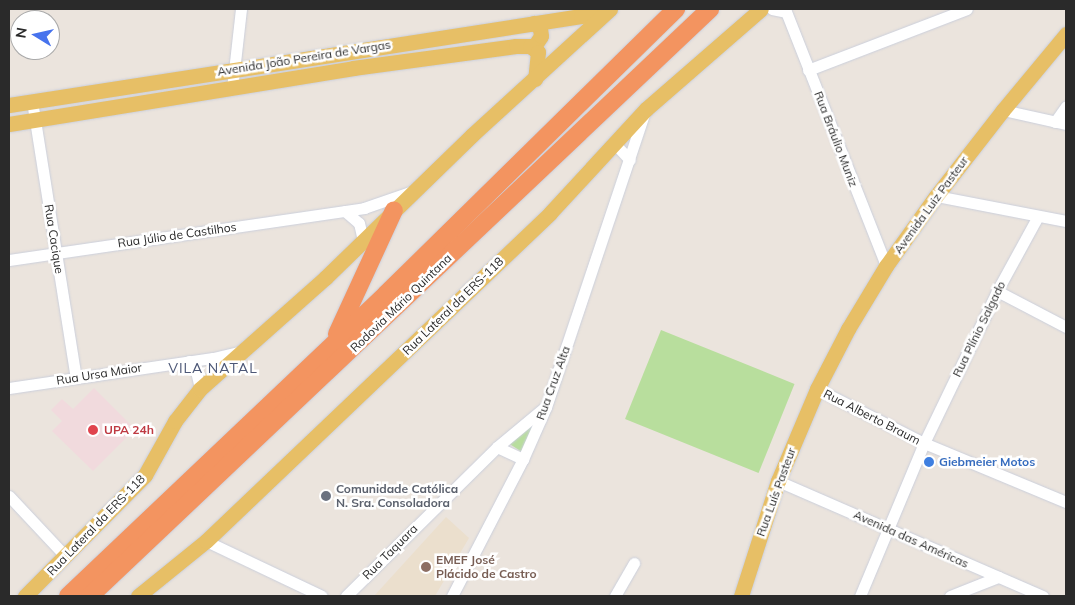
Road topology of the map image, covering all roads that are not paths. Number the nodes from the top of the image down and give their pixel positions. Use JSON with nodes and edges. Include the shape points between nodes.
{"nodes":[{"id":1,"x":241,"y":9,"type":"edge"},
{"id":2,"x":598,"y":9,"type":"edge"},
{"id":3,"x":610,"y":9,"type":"edge"},
{"id":4,"x":676,"y":9,"type":"edge"},
{"id":5,"x":710,"y":9,"type":"edge"},
{"id":6,"x":760,"y":9,"type":"edge"},
{"id":7,"x":772,"y":9,"type":"edge"},
{"id":8,"x":967,"y":9,"type":"edge"},
{"id":9,"x":785,"y":11,"type":"edge"},
{"id":10,"x":534,"y":22,"type":"junction"},
{"id":11,"x":1066,"y":34,"type":"edge"},
{"id":12,"x":533,"y":48,"type":"junction"},
{"id":13,"x":352,"y":51,"type":"junction"},
{"id":14,"x":353,"y":68,"type":"junction"},
{"id":15,"x":234,"y":70,"type":"junction"},
{"id":16,"x":808,"y":70,"type":"junction"},
{"id":17,"x":536,"y":79,"type":"junction"},
{"id":18,"x":232,"y":89,"type":"junction"},
{"id":19,"x":32,"y":101,"type":"junction"},
{"id":20,"x":9,"y":105,"type":"edge"},
{"id":21,"x":1066,"y":106,"type":"edge"},
{"id":22,"x":646,"y":109,"type":"junction"},
{"id":23,"x":1003,"y":110,"type":"junction"},
{"id":24,"x":35,"y":120,"type":"junction"},
{"id":25,"x":1061,"y":123,"type":"edge"},
{"id":26,"x":9,"y":124,"type":"edge"},
{"id":27,"x":614,"y":143,"type":"junction"},
{"id":28,"x":630,"y":160,"type":"junction"},
{"id":29,"x":416,"y":189,"type":"junction"},
{"id":30,"x":936,"y":196,"type":"junction"},
{"id":31,"x":394,"y":210,"type":"junction"},
{"id":32,"x":345,"y":211,"type":"junction"},
{"id":33,"x":1038,"y":216,"type":"junction"},
{"id":34,"x":1066,"y":221,"type":"edge"},
{"id":35,"x":364,"y":240,"type":"junction"},
{"id":36,"x":56,"y":253,"type":"junction"},
{"id":37,"x":9,"y":260,"type":"edge"},
{"id":38,"x":886,"y":266,"type":"junction"},
{"id":39,"x":997,"y":291,"type":"junction"},
{"id":40,"x":1066,"y":327,"type":"edge"},
{"id":41,"x":333,"y":342,"type":"junction"},
{"id":42,"x":240,"y":352,"type":"junction"},
{"id":43,"x":190,"y":361,"type":"junction"},
{"id":44,"x":76,"y":378,"type":"junction"},
{"id":45,"x":9,"y":388,"type":"edge"},
{"id":46,"x":200,"y":389,"type":"junction"},
{"id":47,"x":816,"y":389,"type":"junction"},
{"id":48,"x":546,"y":407,"type":"junction"},
{"id":49,"x":924,"y":443,"type":"junction"},
{"id":50,"x":497,"y":447,"type":"junction"},
{"id":51,"x":523,"y":459,"type":"junction"},
{"id":52,"x":778,"y":481,"type":"junction"},
{"id":53,"x":9,"y":496,"type":"edge"},
{"id":54,"x":1066,"y":502,"type":"edge"},
{"id":55,"x":887,"y":528,"type":"junction"},
{"id":56,"x":206,"y":542,"type":"junction"},
{"id":57,"x":66,"y":557,"type":"junction"},
{"id":58,"x":634,"y":563,"type":"dead end"},
{"id":59,"x":998,"y":577,"type":"junction"},
{"id":60,"x":24,"y":596,"type":"edge"},
{"id":61,"x":68,"y":596,"type":"edge"},
{"id":62,"x":90,"y":596,"type":"edge"},
{"id":63,"x":138,"y":596,"type":"edge"},
{"id":64,"x":322,"y":596,"type":"edge"},
{"id":65,"x":346,"y":596,"type":"edge"},
{"id":66,"x":452,"y":596,"type":"edge"},
{"id":67,"x":616,"y":596,"type":"edge"},
{"id":68,"x":741,"y":596,"type":"edge"},
{"id":69,"x":860,"y":596,"type":"edge"},
{"id":70,"x":950,"y":596,"type":"edge"},
{"id":71,"x":1043,"y":596,"type":"edge"}],
"edges":[{"from":1,"to":15,"type":"street"},
{"from":2,"to":10,"type":"main road","name":"Avenida João Pereira de Vargas","via":[[581,16]]},
{"from":3,"to":17,"type":"main road","name":"Rua Lateral da ERS-118"},
{"from":4,"to":41,"type":"highway","name":"Rodovia Mário Quintana"},
{"from":5,"to":62,"type":"highway","name":"Rodovia Mário Quintana"},
{"from":6,"to":22,"type":"main road","name":"Rua Lateral da ERS-118"},
{"from":7,"to":9,"type":"street","name":"Rua Bráulio Muniz"},
{"from":8,"to":16,"type":"street"},
{"from":9,"to":16,"type":"street","name":"Rua Bráulio Muniz"},
{"from":10,"to":12,"type":"main road","via":[[540,28],[541,36]]},
{"from":10,"to":13,"type":"main road","name":"Avenida João Pereira de Vargas"},
{"from":11,"to":23,"type":"main road","name":"Avenida Luiz Pasteur"},
{"from":12,"to":14,"type":"main road","name":"Avenida João Pereira de Vargas","via":[[505,48]]},
{"from":12,"to":17,"type":"main road","via":[[539,59]]},
{"from":13,"to":14,"type":"main road"},
{"from":13,"to":15,"type":"main road","name":"Avenida João Pereira de Vargas"},
{"from":14,"to":18,"type":"main road","name":"Avenida João Pereira de Vargas"},
{"from":15,"to":18,"type":"street"},
{"from":15,"to":19,"type":"main road","name":"Avenida João Pereira de Vargas"},
{"from":16,"to":38,"type":"street","name":"Rua Bráulio Muniz"},
{"from":17,"to":29,"type":"main road","name":"Rua Lateral da ERS-118"},
{"from":18,"to":24,"type":"main road","name":"Avenida João Pereira de Vargas"},
{"from":19,"to":20,"type":"main road","name":"Avenida João Pereira de Vargas"},
{"from":19,"to":24,"type":"street","name":"Rua Cacique"},
{"from":21,"to":25,"type":"street"},
{"from":22,"to":27,"type":"main road","name":"Rua Lateral da ERS-118"},
{"from":22,"to":28,"type":"street","name":"Rua Cruz Alta"},
{"from":23,"to":25,"type":"street"},
{"from":23,"to":30,"type":"main road","name":"Avenida Luiz Pasteur"},
{"from":24,"to":26,"type":"main road","name":"Avenida João Pereira de Vargas"},
{"from":24,"to":36,"type":"street","name":"Rua Cacique"},
{"from":27,"to":28,"type":"street"},
{"from":27,"to":56,"type":"main road","name":"Rua Lateral da ERS-118","via":[[550,213]]},
{"from":28,"to":48,"type":"street","name":"Rua Cruz Alta"},
{"from":29,"to":31,"type":"main road","name":"Rua Lateral da ERS-118"},
{"from":29,"to":32,"type":"street","name":"Rua Júlio de Castilhos","via":[[382,203]]},
{"from":30,"to":33,"type":"street"},
{"from":30,"to":38,"type":"main road","name":"Avenida Luiz Pasteur"},
{"from":31,"to":35,"type":"main road","name":"Rua Lateral da ERS-118"},
{"from":31,"to":41,"type":"highway"},
{"from":32,"to":35,"type":"street","via":[[359,223]]},
{"from":32,"to":36,"type":"street","name":"Rua Júlio de Castilhos"},
{"from":33,"to":34,"type":"street"},
{"from":33,"to":39,"type":"street","name":"Rua Plínio Salgado"},
{"from":35,"to":42,"type":"main road","name":"Rua Lateral da ERS-118"},
{"from":36,"to":37,"type":"street","name":"Rua Júlio de Castilhos"},
{"from":36,"to":44,"type":"street","name":"Rua Cacique"},
{"from":38,"to":47,"type":"main road","name":"Avenida Luiz Pasteur"},
{"from":39,"to":40,"type":"street"},
{"from":39,"to":49,"type":"street","name":"Rua Plínio Salgado"},
{"from":41,"to":61,"type":"highway","name":"Rodovia Mário Quintana"},
{"from":42,"to":43,"type":"street","name":"Rua Ursa Maior"},
{"from":42,"to":46,"type":"main road","name":"Rua Lateral da ERS-118"},
{"from":43,"to":44,"type":"street","name":"Rua Ursa Maior"},
{"from":43,"to":46,"type":"street"},
{"from":44,"to":45,"type":"street","name":"Rua Ursa Maior"},
{"from":46,"to":57,"type":"main road","name":"Rua Lateral da ERS-118","via":[[175,421],[146,475]]},
{"from":47,"to":49,"type":"street","name":"Rua Alberto Braum"},
{"from":47,"to":52,"type":"main road","name":"Rua Luís Pasteur"},
{"from":48,"to":50,"type":"street","name":"Rua Taquara"},
{"from":48,"to":51,"type":"street","name":"Rua Cruz Alta"},
{"from":49,"to":54,"type":"street","name":"Rua Alberto Braum"},
{"from":49,"to":55,"type":"street","name":"Rua Plínio Salgado"},
{"from":50,"to":51,"type":"street"},
{"from":50,"to":65,"type":"street","name":"Rua Taquara"},
{"from":51,"to":66,"type":"street","name":"Rua Cruz Alta"},
{"from":52,"to":55,"type":"street","name":"Avenida das Américas"},
{"from":52,"to":68,"type":"main road","name":"Rua Luís Pasteur"},
{"from":53,"to":57,"type":"street"},
{"from":55,"to":59,"type":"street","name":"Avenida das Américas"},
{"from":55,"to":69,"type":"street","name":"Rua Plínio Salgado"},
{"from":56,"to":63,"type":"main road","name":"Rua Lateral da ERS-118"},
{"from":56,"to":64,"type":"street"},
{"from":57,"to":60,"type":"main road","name":"Rua Lateral da ERS-118"},
{"from":58,"to":67,"type":"street"},
{"from":59,"to":70,"type":"street"},
{"from":59,"to":71,"type":"street","name":"Avenida das Américas"}]}
